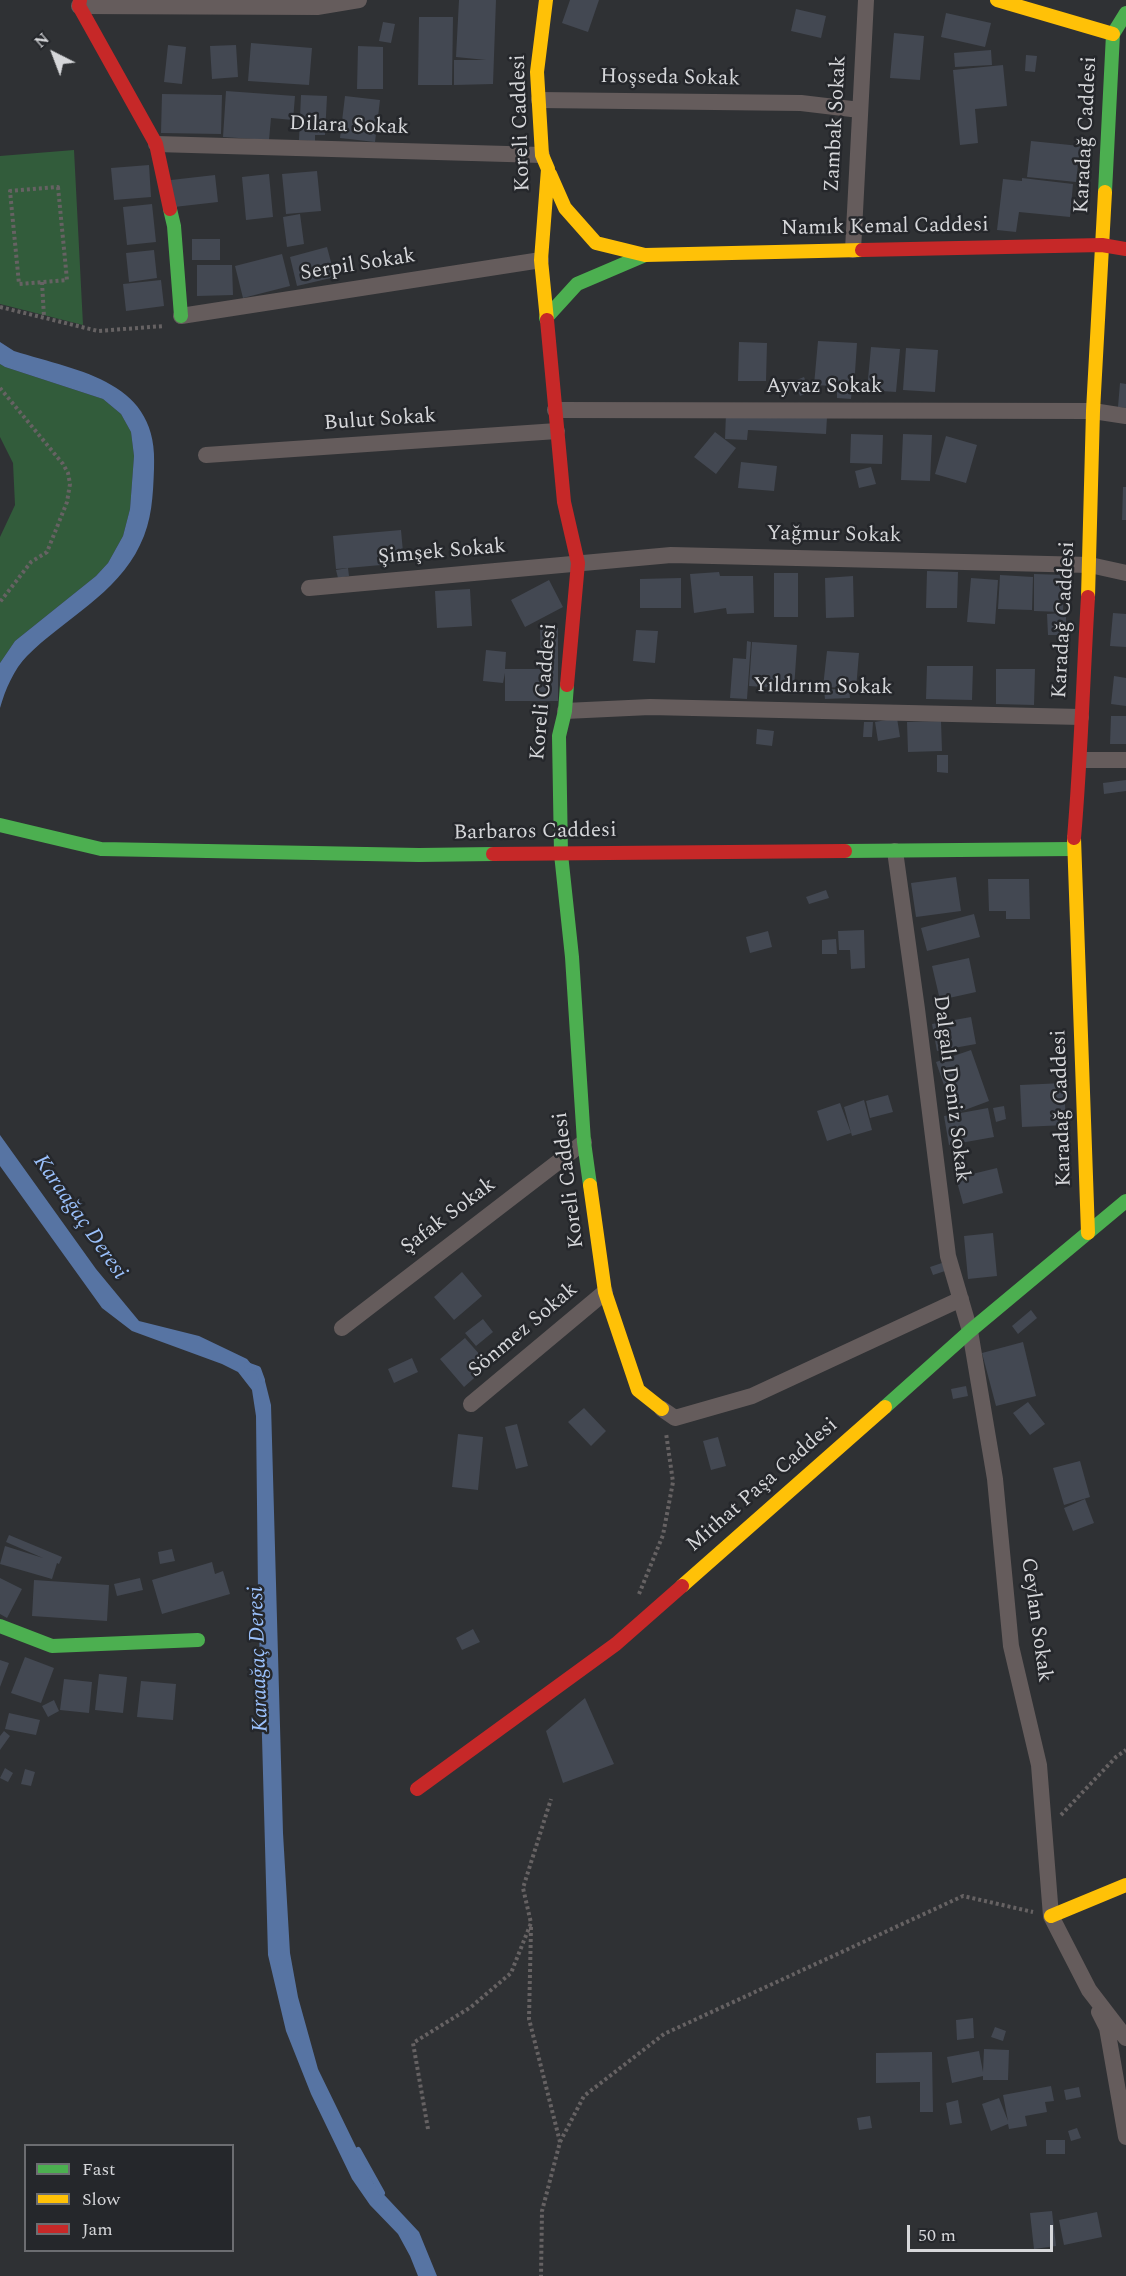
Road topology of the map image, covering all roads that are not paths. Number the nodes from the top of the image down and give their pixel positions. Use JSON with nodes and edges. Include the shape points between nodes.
{"nodes":[{"id":1,"x":359,"y":0,"type":"edge"},
{"id":2,"x":546,"y":0,"type":"edge"},
{"id":3,"x":866,"y":0,"type":"edge"},
{"id":4,"x":997,"y":0,"type":"edge"},
{"id":5,"x":79,"y":3,"type":"edge"},
{"id":6,"x":1126,"y":14,"type":"edge"},
{"id":7,"x":1113,"y":34,"type":"junction"},
{"id":8,"x":1118,"y":73,"type":"edge"},
{"id":9,"x":538,"y":100,"type":"junction"},
{"id":10,"x":860,"y":110,"type":"junction"},
{"id":11,"x":156,"y":144,"type":"junction"},
{"id":12,"x":545,"y":162,"type":"junction"},
{"id":13,"x":1102,"y":244,"type":"junction"},
{"id":14,"x":1126,"y":249,"type":"edge"},
{"id":15,"x":853,"y":250,"type":"junction"},
{"id":16,"x":645,"y":255,"type":"junction"},
{"id":17,"x":541,"y":260,"type":"junction"},
{"id":18,"x":546,"y":318,"type":"junction"},
{"id":19,"x":176,"y":320,"type":"joint"},
{"id":20,"x":555,"y":410,"type":"junction"},
{"id":21,"x":1093,"y":411,"type":"junction"},
{"id":22,"x":1126,"y":416,"type":"edge"},
{"id":23,"x":557,"y":431,"type":"junction"},
{"id":24,"x":206,"y":455,"type":"dead end"},
{"id":25,"x":578,"y":563,"type":"junction"},
{"id":26,"x":1090,"y":565,"type":"junction"},
{"id":27,"x":1126,"y":573,"type":"edge"},
{"id":28,"x":309,"y":588,"type":"dead end"},
{"id":29,"x":565,"y":711,"type":"junction"},
{"id":30,"x":1081,"y":717,"type":"junction"},
{"id":31,"x":1082,"y":760,"type":"junction"},
{"id":32,"x":1126,"y":760,"type":"edge"},
{"id":33,"x":0,"y":825,"type":"edge"},
{"id":34,"x":1073,"y":849,"type":"junction"},
{"id":35,"x":895,"y":851,"type":"junction"},
{"id":36,"x":561,"y":854,"type":"junction"},
{"id":37,"x":584,"y":1142,"type":"junction"},
{"id":38,"x":1126,"y":1201,"type":"edge"},
{"id":39,"x":1088,"y":1233,"type":"junction"},
{"id":40,"x":605,"y":1292,"type":"junction"},
{"id":41,"x":961,"y":1299,"type":"junction"},
{"id":42,"x":342,"y":1328,"type":"dead end"},
{"id":43,"x":970,"y":1331,"type":"junction"},
{"id":44,"x":471,"y":1404,"type":"dead end"},
{"id":45,"x":662,"y":1409,"type":"joint"},
{"id":46,"x":0,"y":1626,"type":"edge"},
{"id":47,"x":198,"y":1640,"type":"dead end"},
{"id":48,"x":417,"y":1789,"type":"dead end"},
{"id":49,"x":1126,"y":1885,"type":"edge"},
{"id":50,"x":1051,"y":1916,"type":"junction"},
{"id":51,"x":1089,"y":1990,"type":"junction"},
{"id":52,"x":1126,"y":2038,"type":"edge"},
{"id":53,"x":1126,"y":2137,"type":"edge"}],
"edges":[{"from":1,"to":5,"type":"street","via":[[317,7]]},
{"from":2,"to":9,"type":"street","name":"Koreli Caddesi","via":[[537,72]]},
{"from":3,"to":10,"type":"street","name":"Zambak Sokak"},
{"from":4,"to":7,"type":"street"},
{"from":5,"to":11,"type":"street"},
{"from":6,"to":7,"type":"street","name":"Karadağ Caddesi"},
{"from":7,"to":8,"type":"street","name":"Karadağ Caddesi"},
{"from":8,"to":13,"type":"street","name":"Karadağ Caddesi"},
{"from":9,"to":10,"type":"street","name":"Hoşseda Sokak","via":[[801,103]]},
{"from":9,"to":12,"type":"street","name":"Koreli Caddesi"},
{"from":10,"to":15,"type":"street","name":"Zambak Sokak"},
{"from":11,"to":12,"type":"street","name":"Dilara Sokak"},
{"from":11,"to":19,"type":"street","via":[[174,226]]},
{"from":12,"to":16,"type":"street","via":[[565,208],[596,243]]},
{"from":12,"to":17,"type":"street","name":"Koreli Caddesi"},
{"from":13,"to":14,"type":"street","name":"Namık Kemal Caddesi"},
{"from":13,"to":15,"type":"street","name":"Namık Kemal Caddesi"},
{"from":13,"to":21,"type":"street","name":"Karadağ Caddesi"},
{"from":15,"to":16,"type":"street","name":"Namık Kemal Caddesi"},
{"from":16,"to":18,"type":"street","via":[[577,284]]},
{"from":17,"to":18,"type":"street","name":"Koreli Caddesi"},
{"from":17,"to":19,"type":"street","name":"Serpil Sokak"},
{"from":18,"to":20,"type":"street","name":"Koreli Caddesi"},
{"from":20,"to":21,"type":"street","name":"Ayvaz Sokak"},
{"from":20,"to":23,"type":"street","name":"Koreli Caddesi"},
{"from":21,"to":22,"type":"street","name":"Ayvaz Sokak"},
{"from":21,"to":26,"type":"street","name":"Karadağ Caddesi"},
{"from":23,"to":24,"type":"street","name":"Bulut Sokak"},
{"from":23,"to":25,"type":"street","name":"Koreli Caddesi","via":[[564,502]]},
{"from":25,"to":26,"type":"street","name":"Yağmur Sokak","via":[[671,555]]},
{"from":25,"to":28,"type":"street","name":"Şimşek Sokak"},
{"from":25,"to":29,"type":"street","name":"Koreli Caddesi"},
{"from":26,"to":27,"type":"street","name":"Yağmur Sokak"},
{"from":26,"to":30,"type":"street","name":"Karadağ Caddesi"},
{"from":29,"to":30,"type":"street","name":"Yıldırım Sokak","via":[[650,707]]},
{"from":29,"to":36,"type":"street","name":"Koreli Caddesi","via":[[559,736]]},
{"from":30,"to":31,"type":"street","name":"Karadağ Caddesi"},
{"from":31,"to":32,"type":"street"},
{"from":31,"to":34,"type":"street","name":"Karadağ Caddesi"},
{"from":33,"to":36,"type":"street","name":"Barbaros Caddesi","via":[[101,849]]},
{"from":34,"to":35,"type":"street","name":"Barbaros Caddesi"},
{"from":34,"to":39,"type":"street","name":"Karadağ Caddesi"},
{"from":35,"to":36,"type":"street","name":"Barbaros Caddesi"},
{"from":35,"to":41,"type":"street","name":"Dalgalı Deniz Sokak","via":[[948,1256]]},
{"from":36,"to":37,"type":"street","name":"Koreli Caddesi"},
{"from":37,"to":40,"type":"street","name":"Koreli Caddesi"},
{"from":37,"to":42,"type":"street","name":"Şafak Sokak"},
{"from":38,"to":39,"type":"street","name":"Mithat Paşa Caddesi"},
{"from":39,"to":43,"type":"street","name":"Mithat Paşa Caddesi"},
{"from":40,"to":44,"type":"street","name":"Sönmez Sokak"},
{"from":40,"to":45,"type":"street","name":"Koreli Caddesi","via":[[638,1390]]},
{"from":41,"to":43,"type":"street","name":"Dalgalı Deniz Sokak"},
{"from":41,"to":45,"type":"street","via":[[752,1396],[675,1418]]},
{"from":43,"to":48,"type":"street","name":"Mithat Paşa Caddesi","via":[[616,1644]]},
{"from":43,"to":50,"type":"street","name":"Ceylan Sokak","via":[[995,1479],[1011,1646],[1039,1765]]},
{"from":46,"to":47,"type":"street","via":[[52,1646]]},
{"from":49,"to":50,"type":"street"},
{"from":50,"to":51,"type":"street"},
{"from":51,"to":52,"type":"street"},
{"from":51,"to":53,"type":"street","via":[[1107,2028]]}]}
